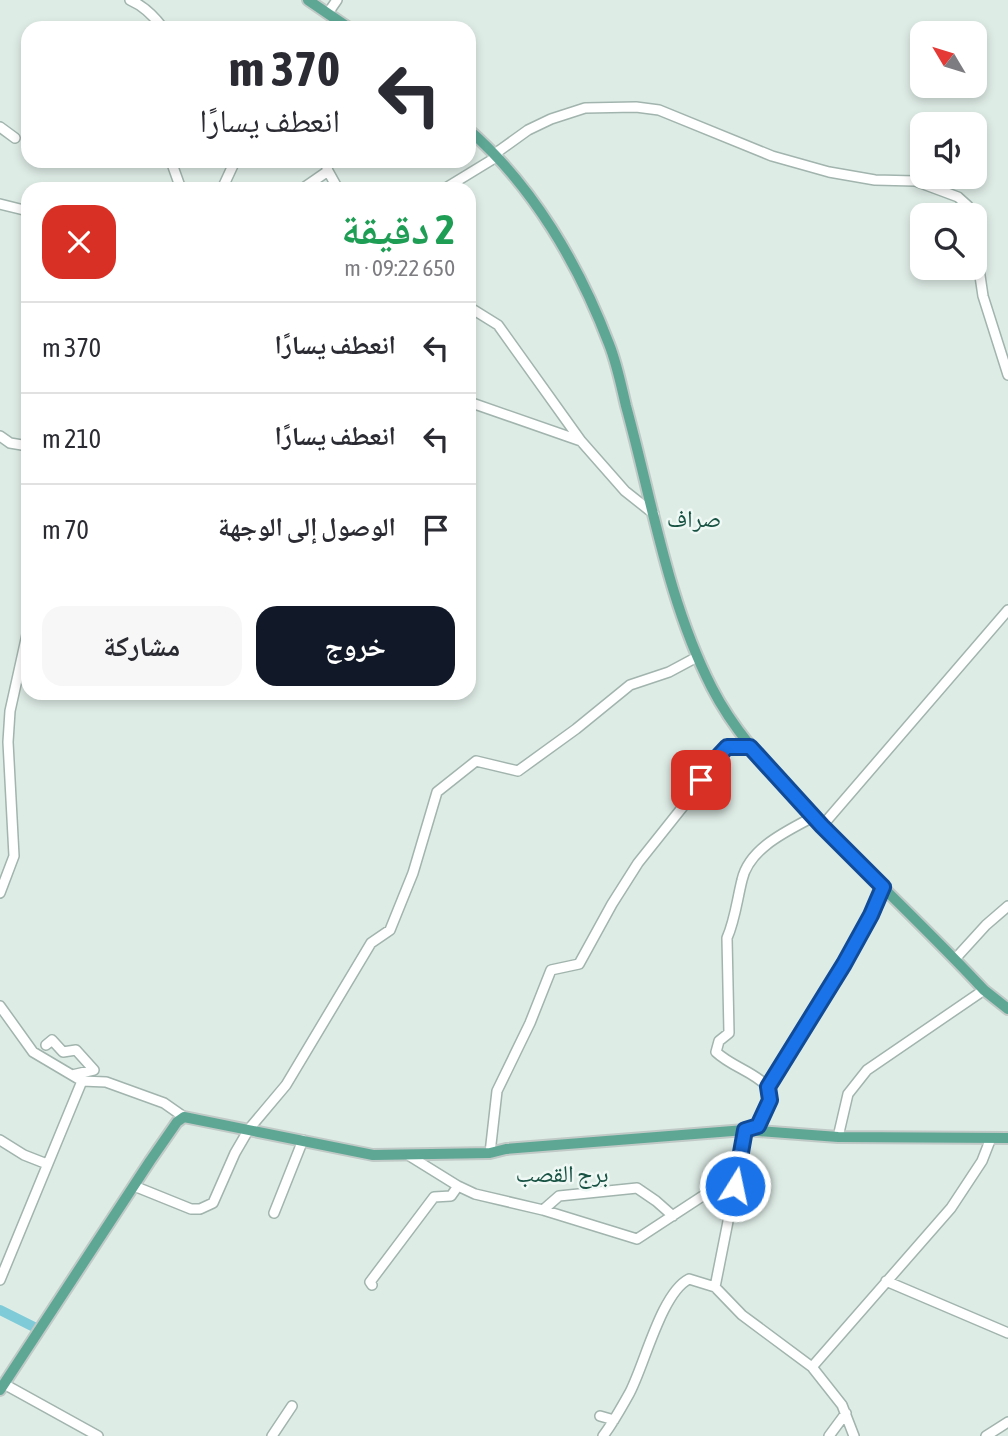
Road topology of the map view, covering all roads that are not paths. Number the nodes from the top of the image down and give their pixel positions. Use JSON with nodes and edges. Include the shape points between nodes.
{"nodes":[{"id":1,"x":130,"y":0,"type":"edge"},
{"id":2,"x":308,"y":0,"type":"edge"},
{"id":3,"x":337,"y":0,"type":"edge"},
{"id":4,"x":328,"y":13,"type":"junction"},
{"id":5,"x":155,"y":17,"type":"junction"},
{"id":6,"x":154,"y":21,"type":"edge"},
{"id":7,"x":158,"y":21,"type":"edge"},
{"id":8,"x":338,"y":21,"type":"edge"},
{"id":9,"x":0,"y":127,"type":"edge"},
{"id":10,"x":476,"y":136,"type":"edge"},
{"id":11,"x":15,"y":138,"type":"dead end"},
{"id":12,"x":497,"y":154,"type":"junction"},
{"id":13,"x":327,"y":168,"type":"edge"},
{"id":14,"x":476,"y":168,"type":"edge"},
{"id":15,"x":476,"y":168,"type":"edge"},
{"id":16,"x":328,"y":171,"type":"junction"},
{"id":17,"x":312,"y":182,"type":"edge"},
{"id":18,"x":334,"y":182,"type":"edge"},
{"id":19,"x":455,"y":182,"type":"edge"},
{"id":20,"x":965,"y":203,"type":"edge"},
{"id":21,"x":0,"y":205,"type":"edge"},
{"id":22,"x":21,"y":210,"type":"edge"},
{"id":23,"x":981,"y":280,"type":"edge"},
{"id":24,"x":476,"y":314,"type":"edge"},
{"id":25,"x":1008,"y":375,"type":"edge"},
{"id":26,"x":476,"y":404,"type":"edge"},
{"id":27,"x":0,"y":436,"type":"edge"},
{"id":28,"x":581,"y":441,"type":"junction"},
{"id":29,"x":21,"y":445,"type":"edge"},
{"id":30,"x":654,"y":514,"type":"junction"},
{"id":31,"x":1008,"y":610,"type":"edge"},
{"id":32,"x":697,"y":657,"type":"junction"},
{"id":33,"x":21,"y":662,"type":"edge"},
{"id":34,"x":5,"y":727,"type":"edge"},
{"id":35,"x":750,"y":747,"type":"junction"},
{"id":36,"x":813,"y":817,"type":"junction"},
{"id":37,"x":822,"y":826,"type":"junction"},
{"id":38,"x":883,"y":887,"type":"junction"},
{"id":39,"x":0,"y":893,"type":"edge"},
{"id":40,"x":1008,"y":906,"type":"edge"},
{"id":41,"x":955,"y":959,"type":"junction"},
{"id":42,"x":984,"y":990,"type":"junction"},
{"id":43,"x":0,"y":1006,"type":"edge"},
{"id":44,"x":1008,"y":1009,"type":"edge"},
{"id":45,"x":46,"y":1045,"type":"dead end"},
{"id":46,"x":72,"y":1076,"type":"junction"},
{"id":47,"x":82,"y":1081,"type":"junction"},
{"id":48,"x":768,"y":1087,"type":"junction"},
{"id":49,"x":184,"y":1117,"type":"junction"},
{"id":50,"x":249,"y":1129,"type":"junction"},
{"id":51,"x":745,"y":1130,"type":"junction"},
{"id":52,"x":838,"y":1137,"type":"junction"},
{"id":53,"x":991,"y":1138,"type":"junction"},
{"id":54,"x":1008,"y":1138,"type":"edge"},
{"id":55,"x":0,"y":1140,"type":"edge"},
{"id":56,"x":303,"y":1140,"type":"junction"},
{"id":57,"x":490,"y":1153,"type":"junction"},
{"id":58,"x":408,"y":1156,"type":"junction"},
{"id":59,"x":47,"y":1164,"type":"junction"},
{"id":60,"x":134,"y":1186,"type":"junction"},
{"id":61,"x":458,"y":1186,"type":"junction"},
{"id":62,"x":735,"y":1186,"type":"junction"},
{"id":63,"x":542,"y":1210,"type":"junction"},
{"id":64,"x":274,"y":1213,"type":"dead end"},
{"id":65,"x":673,"y":1216,"type":"junction"},
{"id":66,"x":12,"y":1250,"type":"junction"},
{"id":67,"x":0,"y":1252,"type":"edge"},
{"id":68,"x":0,"y":1280,"type":"edge"},
{"id":69,"x":886,"y":1281,"type":"junction"},
{"id":70,"x":372,"y":1285,"type":"dead end"},
{"id":71,"x":715,"y":1287,"type":"junction"},
{"id":72,"x":1008,"y":1332,"type":"edge"},
{"id":73,"x":812,"y":1367,"type":"junction"},
{"id":74,"x":1,"y":1383,"type":"edge"},
{"id":75,"x":292,"y":1406,"type":"dead end"},
{"id":76,"x":846,"y":1413,"type":"junction"},
{"id":77,"x":600,"y":1416,"type":"dead end"},
{"id":78,"x":614,"y":1420,"type":"junction"},
{"id":79,"x":1008,"y":1422,"type":"edge"},
{"id":80,"x":98,"y":1436,"type":"edge"},
{"id":81,"x":272,"y":1436,"type":"edge"},
{"id":82,"x":603,"y":1436,"type":"edge"},
{"id":83,"x":829,"y":1436,"type":"edge"},
{"id":84,"x":854,"y":1436,"type":"edge"},
{"id":85,"x":986,"y":1436,"type":"edge"}],
"edges":[{"from":1,"to":5,"type":"street"},
{"from":2,"to":4,"type":"main road"},
{"from":3,"to":4,"type":"street"},
{"from":4,"to":8,"type":"main road"},
{"from":5,"to":6,"type":"street"},
{"from":5,"to":7,"type":"street"},
{"from":9,"to":11,"type":"street"},
{"from":10,"to":12,"type":"main road"},
{"from":12,"to":15,"type":"street"},
{"from":12,"to":20,"type":"street","via":[[551,119],[585,108],[636,107],[659,110],[772,156],[829,172],[915,181]]},
{"from":12,"to":30,"type":"main road","via":[[572,262],[610,345]]},
{"from":13,"to":16,"type":"street"},
{"from":14,"to":19,"type":"street"},
{"from":16,"to":17,"type":"street"},
{"from":16,"to":18,"type":"street"},
{"from":21,"to":22,"type":"street"},
{"from":23,"to":25,"type":"street"},
{"from":24,"to":28,"type":"street","via":[[498,325]]},
{"from":26,"to":28,"type":"street"},
{"from":27,"to":29,"type":"street"},
{"from":28,"to":30,"type":"street","via":[[625,491]]},
{"from":30,"to":32,"type":"main road","via":[[675,602]]},
{"from":31,"to":37,"type":"street"},
{"from":32,"to":35,"type":"main road"},
{"from":32,"to":50,"type":"street","via":[[630,685],[518,771],[476,761],[437,792],[390,930],[371,943],[286,1085]]},
{"from":33,"to":34,"type":"street"},
{"from":34,"to":39,"type":"street","via":[[14,856]]},
{"from":35,"to":36,"type":"main road"},
{"from":35,"to":57,"type":"street","via":[[727,747],[714,761],[638,863],[579,964],[551,970],[497,1091]]},
{"from":36,"to":37,"type":"main road"},
{"from":36,"to":48,"type":"street","via":[[777,836],[749,863],[727,938],[729,1033],[719,1041],[716,1052]]},
{"from":37,"to":38,"type":"main road"},
{"from":38,"to":41,"type":"main road"},
{"from":38,"to":48,"type":"street","via":[[844,964]]},
{"from":40,"to":41,"type":"street"},
{"from":41,"to":42,"type":"main road"},
{"from":42,"to":44,"type":"main road"},
{"from":42,"to":52,"type":"street","via":[[867,1070],[848,1094]]},
{"from":43,"to":46,"type":"street","via":[[33,1052]]},
{"from":45,"to":46,"type":"street","via":[[52,1040],[63,1052],[76,1051],[94,1070]]},
{"from":46,"to":47,"type":"street"},
{"from":47,"to":49,"type":"street","via":[[106,1082],[164,1103]]},
{"from":47,"to":59,"type":"street"},
{"from":48,"to":51,"type":"street","via":[[770,1100],[758,1126]]},
{"from":49,"to":50,"type":"main road"},
{"from":49,"to":60,"type":"main road"},
{"from":50,"to":56,"type":"main road"},
{"from":50,"to":60,"type":"street","via":[[213,1203],[191,1209]]},
{"from":51,"to":52,"type":"main road"},
{"from":51,"to":57,"type":"main road"},
{"from":51,"to":62,"type":"street"},
{"from":52,"to":53,"type":"main road"},
{"from":53,"to":54,"type":"main road"},
{"from":53,"to":69,"type":"street","via":[[982,1161],[951,1208]]},
{"from":55,"to":59,"type":"street"},
{"from":56,"to":58,"type":"main road","via":[[371,1155]]},
{"from":56,"to":64,"type":"street"},
{"from":57,"to":58,"type":"main road"},
{"from":58,"to":61,"type":"street"},
{"from":59,"to":66,"type":"street"},
{"from":60,"to":74,"type":"main road"},
{"from":61,"to":63,"type":"street"},
{"from":61,"to":70,"type":"street","via":[[451,1196],[434,1197]]},
{"from":62,"to":65,"type":"street","via":[[721,1184]]},
{"from":62,"to":71,"type":"street"},
{"from":63,"to":65,"type":"street","via":[[637,1239]]},
{"from":63,"to":65,"type":"street","via":[[559,1196],[637,1188]]},
{"from":66,"to":67,"type":"street"},
{"from":66,"to":68,"type":"street"},
{"from":69,"to":72,"type":"street"},
{"from":69,"to":73,"type":"street"},
{"from":71,"to":73,"type":"street","via":[[742,1315]]},
{"from":71,"to":78,"type":"street","via":[[689,1279],[672,1296]]},
{"from":73,"to":76,"type":"street"},
{"from":74,"to":80,"type":"street"},
{"from":75,"to":81,"type":"street"},
{"from":76,"to":83,"type":"street"},
{"from":76,"to":84,"type":"street"},
{"from":77,"to":78,"type":"street"},
{"from":78,"to":82,"type":"street"},
{"from":79,"to":85,"type":"street"}]}
